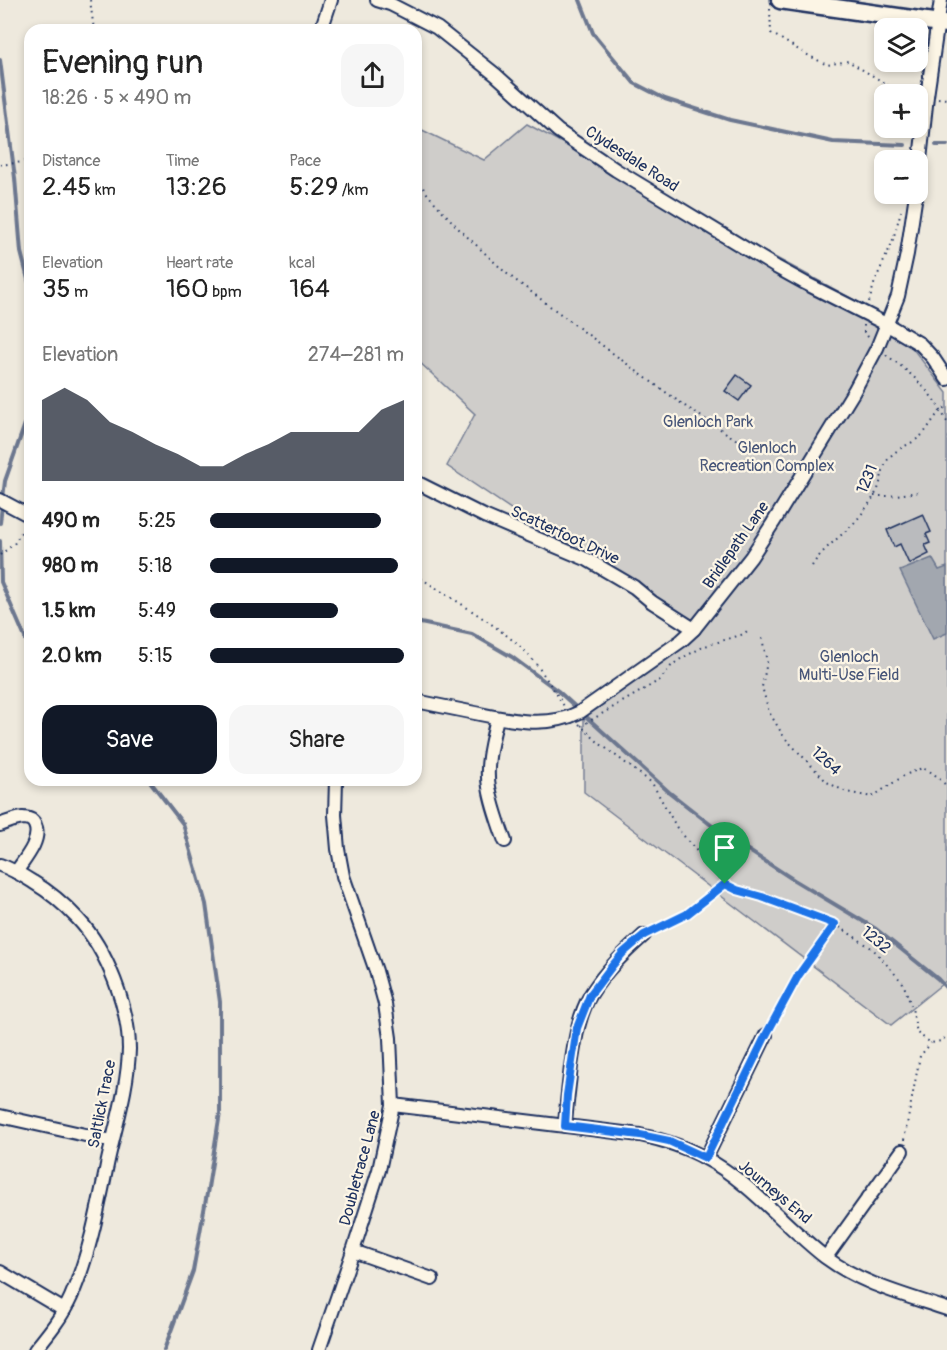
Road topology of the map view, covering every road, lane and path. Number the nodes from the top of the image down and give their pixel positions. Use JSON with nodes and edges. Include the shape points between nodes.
{"nodes":[{"id":1,"x":90,"y":0,"type":"edge"},
{"id":2,"x":331,"y":0,"type":"edge"},
{"id":3,"x":377,"y":0,"type":"edge"},
{"id":4,"x":769,"y":0,"type":"edge"},
{"id":5,"x":780,"y":0,"type":"edge"},
{"id":6,"x":941,"y":0,"type":"edge"},
{"id":7,"x":942,"y":23,"type":"edge"},
{"id":8,"x":93,"y":24,"type":"edge"},
{"id":9,"x":323,"y":24,"type":"edge"},
{"id":10,"x":884,"y":84,"type":"edge"},
{"id":11,"x":921,"y":150,"type":"edge"},
{"id":12,"x":24,"y":163,"type":"edge"},
{"id":13,"x":0,"y":165,"type":"edge"},
{"id":14,"x":422,"y":186,"type":"edge"},
{"id":15,"x":914,"y":204,"type":"edge"},
{"id":16,"x":901,"y":210,"type":"dead end"},
{"id":17,"x":866,"y":313,"type":"junction"},
{"id":18,"x":886,"y":324,"type":"junction"},
{"id":19,"x":878,"y":348,"type":"junction"},
{"id":20,"x":947,"y":379,"type":"edge"},
{"id":21,"x":947,"y":407,"type":"edge"},
{"id":22,"x":941,"y":410,"type":"junction"},
{"id":23,"x":947,"y":422,"type":"edge"},
{"id":24,"x":737,"y":440,"type":"dead end"},
{"id":25,"x":422,"y":485,"type":"edge"},
{"id":26,"x":919,"y":492,"type":"dead end"},
{"id":27,"x":874,"y":496,"type":"junction"},
{"id":28,"x":0,"y":500,"type":"edge"},
{"id":29,"x":24,"y":518,"type":"edge"},
{"id":30,"x":24,"y":528,"type":"edge"},
{"id":31,"x":0,"y":555,"type":"edge"},
{"id":32,"x":812,"y":566,"type":"dead end"},
{"id":33,"x":422,"y":579,"type":"edge"},
{"id":34,"x":750,"y":628,"type":"dead end"},
{"id":35,"x":694,"y":629,"type":"junction"},
{"id":36,"x":762,"y":638,"type":"dead end"},
{"id":37,"x":422,"y":702,"type":"edge"},
{"id":38,"x":579,"y":712,"type":"junction"},
{"id":39,"x":497,"y":718,"type":"junction"},
{"id":40,"x":581,"y":726,"type":"junction"},
{"id":41,"x":336,"y":786,"type":"edge"},
{"id":42,"x":947,"y":786,"type":"edge"},
{"id":43,"x":0,"y":825,"type":"edge"},
{"id":44,"x":505,"y":841,"type":"dead end"},
{"id":45,"x":0,"y":866,"type":"edge"},
{"id":46,"x":16,"y":872,"type":"junction"},
{"id":47,"x":725,"y":884,"type":"junction"},
{"id":48,"x":835,"y":924,"type":"junction"},
{"id":49,"x":644,"y":935,"type":"joint"},
{"id":50,"x":766,"y":1035,"type":"joint"},
{"id":51,"x":947,"y":1036,"type":"edge"},
{"id":52,"x":931,"y":1043,"type":"junction"},
{"id":53,"x":393,"y":1106,"type":"junction"},
{"id":54,"x":0,"y":1116,"type":"edge"},
{"id":55,"x":565,"y":1126,"type":"junction"},
{"id":56,"x":112,"y":1141,"type":"junction"},
{"id":57,"x":902,"y":1151,"type":"joint"},
{"id":58,"x":706,"y":1158,"type":"junction"},
{"id":59,"x":353,"y":1251,"type":"junction"},
{"id":60,"x":826,"y":1257,"type":"junction"},
{"id":61,"x":0,"y":1272,"type":"edge"},
{"id":62,"x":432,"y":1279,"type":"dead end"},
{"id":63,"x":947,"y":1309,"type":"edge"},
{"id":64,"x":64,"y":1310,"type":"junction"},
{"id":65,"x":35,"y":1350,"type":"edge"},
{"id":66,"x":319,"y":1350,"type":"edge"}],
"edges":[{"from":1,"to":8,"type":"path"},
{"from":2,"to":9,"type":"street"},
{"from":3,"to":17,"type":"street","name":"Clydesdale Road","via":[[437,28],[558,131],[616,170],[805,283]]},
{"from":4,"to":10,"type":"path","via":[[771,33],[827,65],[848,61]]},
{"from":5,"to":7,"type":"main road"},
{"from":6,"to":7,"type":"street"},
{"from":7,"to":11,"type":"street"},
{"from":12,"to":13,"type":"path"},
{"from":14,"to":24,"type":"path","via":[[458,228],[506,273],[639,373]]},
{"from":15,"to":18,"type":"street","name":"Bridlepath Lane","via":[[898,296]]},
{"from":16,"to":17,"type":"path"},
{"from":17,"to":18,"type":"street","name":"Clydesdale Road"},
{"from":17,"to":19,"type":"path","via":[[863,328]]},
{"from":18,"to":19,"type":"street","name":"Bridlepath Lane"},
{"from":18,"to":20,"type":"street","name":"Clydesdale Road","via":[[920,344]]},
{"from":19,"to":22,"type":"path","via":[[907,370]]},
{"from":19,"to":35,"type":"street","name":"Bridlepath Lane","via":[[763,539]]},
{"from":21,"to":22,"type":"path","name":"1231"},
{"from":22,"to":23,"type":"path"},
{"from":22,"to":27,"type":"path","name":"1231","via":[[920,437],[898,449],[888,460]]},
{"from":25,"to":35,"type":"street","name":"Scatterfoot Drive","via":[[588,560]]},
{"from":26,"to":27,"type":"path"},
{"from":27,"to":32,"type":"path","name":"1231"},
{"from":28,"to":29,"type":"street"},
{"from":30,"to":31,"type":"path","via":[[14,544]]},
{"from":33,"to":38,"type":"path","name":"1232","via":[[518,644]]},
{"from":34,"to":40,"type":"path","via":[[744,634],[682,658],[660,680]]},
{"from":35,"to":38,"type":"street","name":"Bridlepath Lane"},
{"from":36,"to":42,"type":"path","name":"1264","via":[[767,662],[762,687],[769,712],[784,737],[827,782],[846,792],[872,797],[922,768]]},
{"from":37,"to":39,"type":"street","name":"Bridlepath Lane"},
{"from":38,"to":39,"type":"street","name":"Bridlepath Lane","via":[[551,722]]},
{"from":38,"to":40,"type":"path","name":"1232"},
{"from":39,"to":44,"type":"street","via":[[488,765],[489,786]]},
{"from":40,"to":47,"type":"path","name":"1232","via":[[652,783],[678,828]]},
{"from":41,"to":53,"type":"street","name":"Doubletrace Lane","via":[[335,815],[343,876],[385,1004]]},
{"from":43,"to":46,"type":"street","via":[[26,818],[36,826],[36,840]]},
{"from":45,"to":46,"type":"street","name":"Saltlick Trace"},
{"from":46,"to":56,"type":"street","name":"Saltlick Trace","via":[[45,889],[80,921],[99,948],[119,995],[129,1046],[127,1079]]},
{"from":47,"to":48,"type":"path","name":"1232"},
{"from":47,"to":49,"type":"path","via":[[687,914]]},
{"from":48,"to":50,"type":"path","via":[[798,976]]},
{"from":48,"to":52,"type":"path","name":"1232","via":[[873,949],[903,983],[916,1033]]},
{"from":49,"to":55,"type":"street","via":[[612,966],[585,1006],[577,1028]]},
{"from":50,"to":58,"type":"street"},
{"from":51,"to":52,"type":"path"},
{"from":52,"to":57,"type":"path","via":[[920,1056]]},
{"from":53,"to":55,"type":"street","name":"Journeys End"},
{"from":53,"to":59,"type":"street","name":"Doubletrace Lane","via":[[380,1170]]},
{"from":54,"to":56,"type":"street"},
{"from":55,"to":58,"type":"street","name":"Journeys End","via":[[669,1141]]},
{"from":56,"to":64,"type":"street","name":"Saltlick Trace","via":[[86,1257]]},
{"from":57,"to":60,"type":"street"},
{"from":58,"to":60,"type":"street","name":"Journeys End","via":[[740,1181]]},
{"from":59,"to":62,"type":"street"},
{"from":59,"to":66,"type":"street","name":"Doubletrace Lane"},
{"from":60,"to":63,"type":"street","name":"Journeys End","via":[[873,1284]]},
{"from":61,"to":64,"type":"street"},
{"from":64,"to":65,"type":"street","name":"Saltlick Trace"}]}
